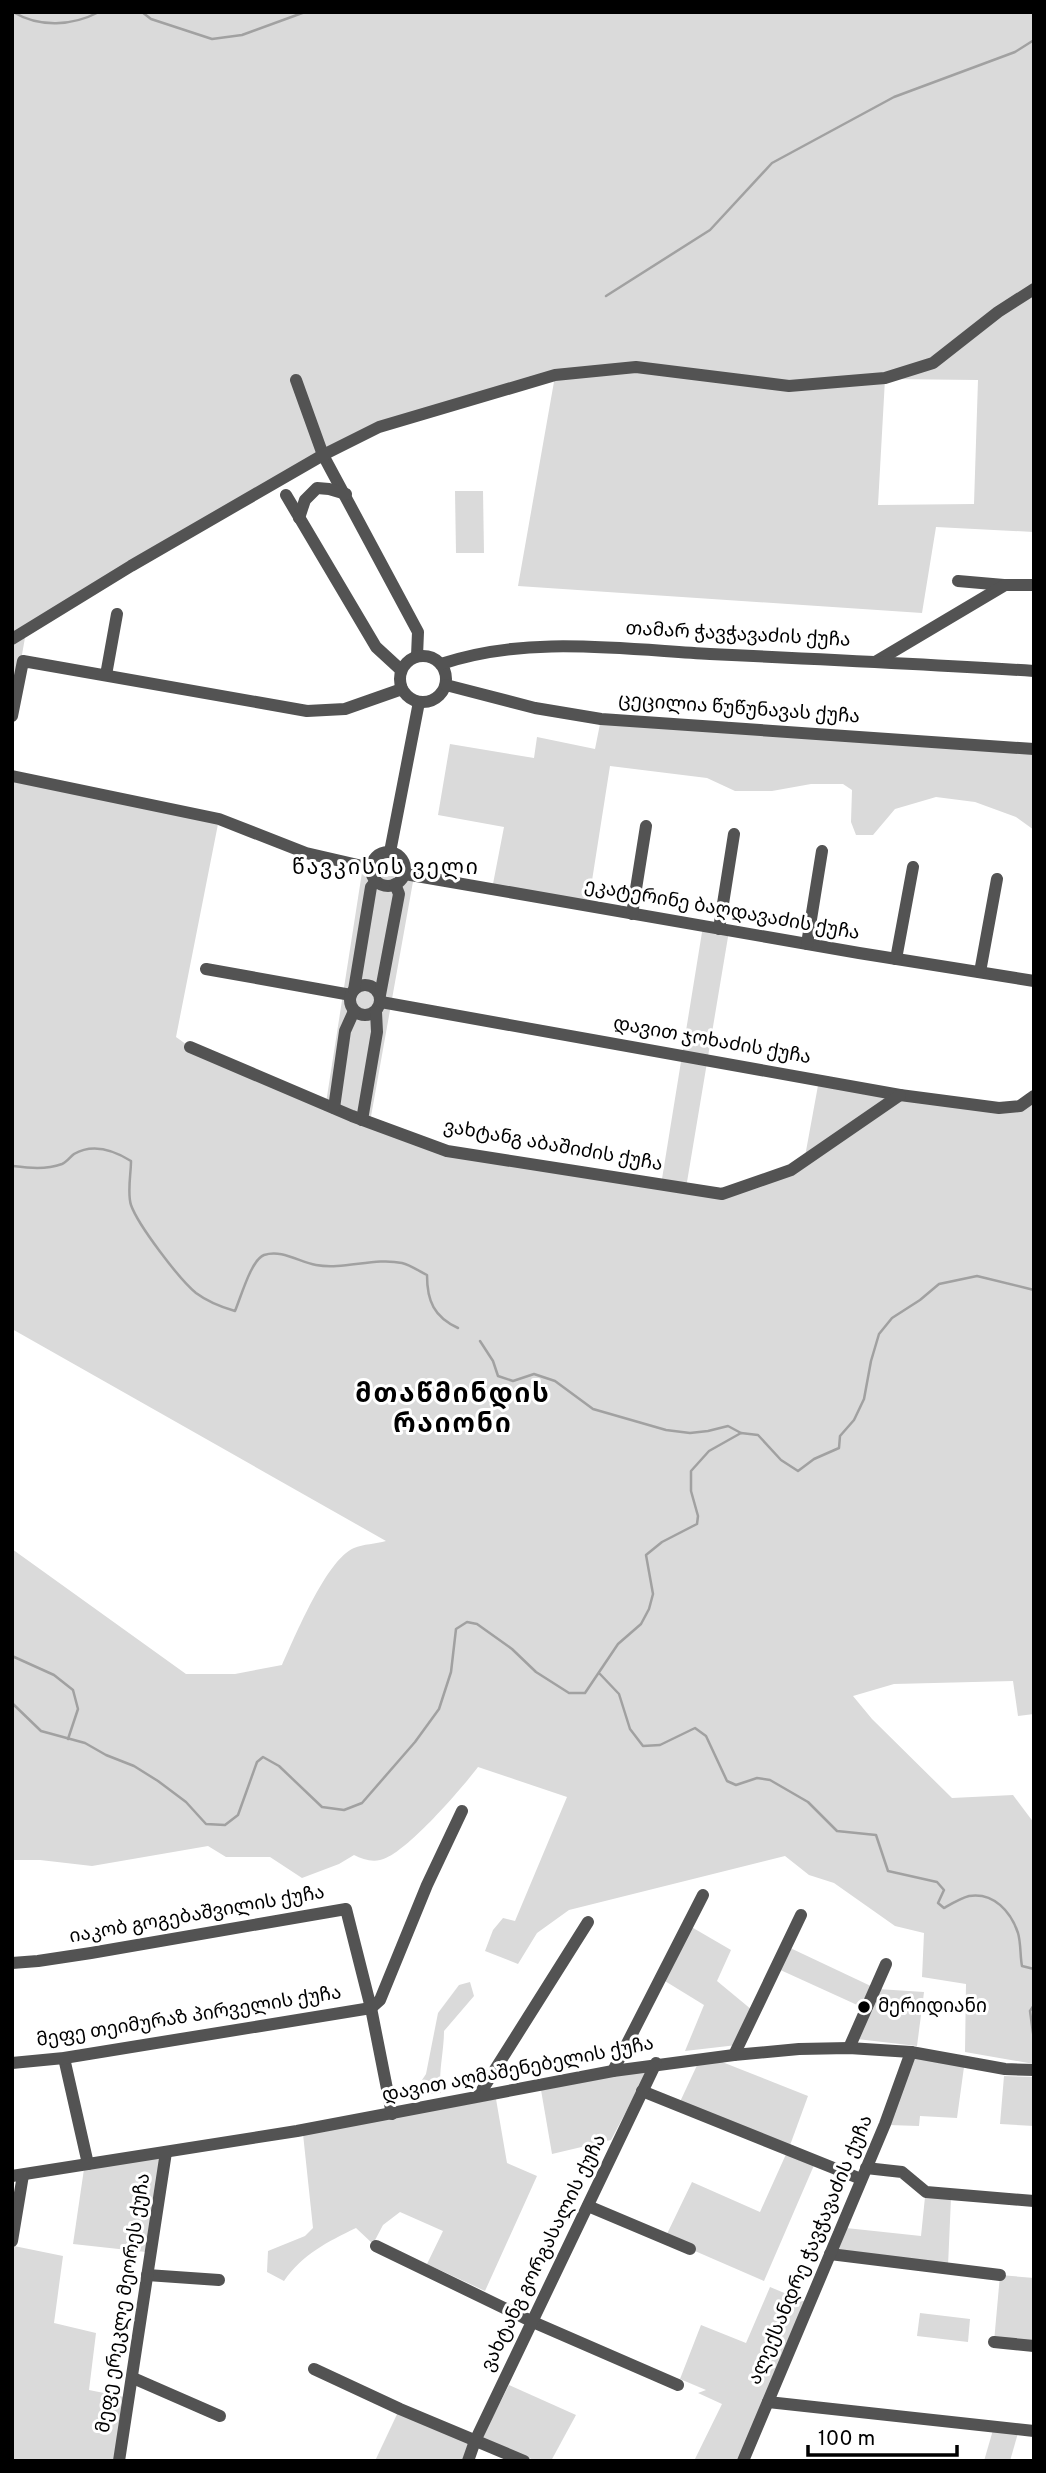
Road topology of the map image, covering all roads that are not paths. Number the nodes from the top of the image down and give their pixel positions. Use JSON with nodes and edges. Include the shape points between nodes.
{"nodes":[{"id":1,"x":1034,"y":289,"type":"edge"},
{"id":2,"x":296,"y":380,"type":"dead end"},
{"id":3,"x":323,"y":455,"type":"junction"},
{"id":4,"x":346,"y":494,"type":"junction"},
{"id":5,"x":286,"y":495,"type":"dead end"},
{"id":6,"x":299,"y":518,"type":"junction"},
{"id":7,"x":958,"y":581,"type":"dead end"},
{"id":8,"x":1005,"y":585,"type":"junction"},
{"id":9,"x":1034,"y":585,"type":"edge"},
{"id":10,"x":117,"y":614,"type":"dead end"},
{"id":11,"x":12,"y":639,"type":"edge"},
{"id":12,"x":417,"y":656,"type":"junction"},
{"id":13,"x":877,"y":661,"type":"junction"},
{"id":14,"x":441,"y":664,"type":"junction"},
{"id":15,"x":401,"y":670,"type":"junction"},
{"id":16,"x":1034,"y":671,"type":"edge"},
{"id":17,"x":106,"y":676,"type":"junction"},
{"id":18,"x":446,"y":685,"type":"junction"},
{"id":19,"x":402,"y":689,"type":"junction"},
{"id":20,"x":419,"y":702,"type":"junction"},
{"id":21,"x":12,"y":716,"type":"edge"},
{"id":22,"x":1034,"y":748,"type":"edge"},
{"id":23,"x":12,"y":776,"type":"edge"},
{"id":24,"x":646,"y":826,"type":"dead end"},
{"id":25,"x":734,"y":834,"type":"dead end"},
{"id":26,"x":822,"y":851,"type":"dead end"},
{"id":27,"x":390,"y":852,"type":"junction"},
{"id":28,"x":913,"y":867,"type":"dead end"},
{"id":29,"x":371,"y":868,"type":"junction"},
{"id":30,"x":405,"y":874,"type":"junction"},
{"id":31,"x":997,"y":879,"type":"dead end"},
{"id":32,"x":376,"y":881,"type":"junction"},
{"id":33,"x":395,"y":884,"type":"junction"},
{"id":34,"x":632,"y":914,"type":"junction"},
{"id":35,"x":719,"y":929,"type":"junction"},
{"id":36,"x":807,"y":944,"type":"junction"},
{"id":37,"x":896,"y":959,"type":"junction"},
{"id":38,"x":206,"y":969,"type":"dead end"},
{"id":39,"x":980,"y":972,"type":"junction"},
{"id":40,"x":1034,"y":981,"type":"edge"},
{"id":41,"x":352,"y":992,"type":"junction"},
{"id":42,"x":379,"y":1003,"type":"junction"},
{"id":43,"x":354,"y":1011,"type":"junction"},
{"id":44,"x":190,"y":1047,"type":"dead end"},
{"id":45,"x":900,"y":1095,"type":"junction"},
{"id":46,"x":1034,"y":1096,"type":"edge"},
{"id":47,"x":334,"y":1108,"type":"junction"},
{"id":48,"x":362,"y":1120,"type":"junction"},
{"id":49,"x":463,"y":1811,"type":"dead end"},
{"id":50,"x":703,"y":1895,"type":"dead end"},
{"id":51,"x":802,"y":1914,"type":"dead end"},
{"id":52,"x":588,"y":1922,"type":"dead end"},
{"id":53,"x":12,"y":1962,"type":"edge"},
{"id":54,"x":886,"y":1965,"type":"dead end"},
{"id":55,"x":371,"y":2008,"type":"junction"},
{"id":56,"x":849,"y":2048,"type":"junction"},
{"id":57,"x":911,"y":2052,"type":"junction"},
{"id":58,"x":734,"y":2055,"type":"junction"},
{"id":59,"x":64,"y":2058,"type":"junction"},
{"id":60,"x":12,"y":2063,"type":"edge"},
{"id":61,"x":656,"y":2063,"type":"junction"},
{"id":62,"x":1034,"y":2070,"type":"edge"},
{"id":63,"x":613,"y":2071,"type":"junction"},
{"id":64,"x":642,"y":2091,"type":"junction"},
{"id":65,"x":479,"y":2095,"type":"junction"},
{"id":66,"x":392,"y":2114,"type":"junction"},
{"id":67,"x":166,"y":2152,"type":"junction"},
{"id":68,"x":88,"y":2164,"type":"junction"},
{"id":69,"x":863,"y":2173,"type":"junction"},
{"id":70,"x":17,"y":2176,"type":"edge"},
{"id":71,"x":1034,"y":2201,"type":"edge"},
{"id":72,"x":588,"y":2206,"type":"junction"},
{"id":73,"x":12,"y":2241,"type":"edge"},
{"id":74,"x":376,"y":2246,"type":"dead end"},
{"id":75,"x":690,"y":2249,"type":"dead end"},
{"id":76,"x":830,"y":2254,"type":"junction"},
{"id":77,"x":147,"y":2275,"type":"junction"},
{"id":78,"x":1000,"y":2275,"type":"dead end"},
{"id":79,"x":219,"y":2280,"type":"dead end"},
{"id":80,"x":533,"y":2322,"type":"junction"},
{"id":81,"x":994,"y":2342,"type":"dead end"},
{"id":82,"x":1034,"y":2346,"type":"edge"},
{"id":83,"x":314,"y":2369,"type":"dead end"},
{"id":84,"x":133,"y":2378,"type":"junction"},
{"id":85,"x":678,"y":2385,"type":"dead end"},
{"id":86,"x":768,"y":2402,"type":"junction"},
{"id":87,"x":220,"y":2416,"type":"dead end"},
{"id":88,"x":1034,"y":2431,"type":"edge"},
{"id":89,"x":475,"y":2441,"type":"junction"},
{"id":90,"x":119,"y":2461,"type":"edge"},
{"id":91,"x":468,"y":2461,"type":"edge"},
{"id":92,"x":524,"y":2461,"type":"edge"},
{"id":93,"x":743,"y":2461,"type":"edge"}],
"edges":[{"from":1,"to":3,"type":"street","via":[[933,363],[885,379],[789,386],[636,367],[555,375],[379,426]]},
{"from":2,"to":3,"type":"street"},
{"from":3,"to":4,"type":"street"},
{"from":3,"to":11,"type":"street"},
{"from":4,"to":6,"type":"street","via":[[317,488],[305,500]]},
{"from":4,"to":12,"type":"street","via":[[418,632]]},
{"from":5,"to":6,"type":"street"},
{"from":6,"to":15,"type":"street","via":[[376,647]]},
{"from":7,"to":8,"type":"street"},
{"from":8,"to":9,"type":"street"},
{"from":8,"to":13,"type":"street"},
{"from":10,"to":17,"type":"street"},
{"from":12,"to":14,"type":"street","via":[[435,658]]},
{"from":12,"to":15,"type":"street"},
{"from":13,"to":14,"type":"street","name":"თამარ ჭავჭავაძის ქუჩა","via":[[582,646],[502,649]]},
{"from":13,"to":16,"type":"street","name":"თამარ ჭავჭავაძის ქუჩა"},
{"from":14,"to":18,"type":"street"},
{"from":15,"to":19,"type":"street"},
{"from":17,"to":19,"type":"street","via":[[307,711],[345,709]]},
{"from":17,"to":21,"type":"street","via":[[23,661]]},
{"from":18,"to":20,"type":"street","via":[[436,698]]},
{"from":18,"to":22,"type":"street","name":"ცეცილია წუწუნავას ქუჩა","via":[[601,719]]},
{"from":19,"to":20,"type":"street"},
{"from":20,"to":27,"type":"street"},
{"from":23,"to":29,"type":"street","via":[[219,819],[306,853]]},
{"from":24,"to":34,"type":"street"},
{"from":25,"to":35,"type":"street"},
{"from":26,"to":36,"type":"street"},
{"from":27,"to":29,"type":"street","via":[[376,857]]},
{"from":27,"to":30,"type":"street","via":[[401,858]]},
{"from":28,"to":37,"type":"street"},
{"from":29,"to":32,"type":"street"},
{"from":30,"to":33,"type":"street"},
{"from":30,"to":34,"type":"street","name":"ეკატერინე ბაღდავაძის ქუჩა"},
{"from":31,"to":39,"type":"street"},
{"from":32,"to":33,"type":"street"},
{"from":32,"to":41,"type":"street","via":[[371,887]]},
{"from":33,"to":42,"type":"street","via":[[399,894]]},
{"from":34,"to":35,"type":"street","name":"ეკატერინე ბაღდავაძის ქუჩა"},
{"from":35,"to":36,"type":"street","name":"ეკატერინე ბაღდავაძის ქუჩა"},
{"from":36,"to":37,"type":"street","name":"ეკატერინე ბაღდავაძის ქუჩა"},
{"from":37,"to":39,"type":"street","name":"ეკატერინე ბაღდავაძის ქუჩა"},
{"from":38,"to":41,"type":"street"},
{"from":39,"to":40,"type":"street","name":"ეკატერინე ბაღდავაძის ქუჩა"},
{"from":41,"to":42,"type":"street","via":[[366,985],[373,987]]},
{"from":41,"to":43,"type":"street"},
{"from":42,"to":43,"type":"street","via":[[363,1016]]},
{"from":42,"to":45,"type":"street","name":"დავით ჯოხაძის ქუჩა"},
{"from":42,"to":48,"type":"street"},
{"from":43,"to":47,"type":"street","via":[[345,1031]]},
{"from":44,"to":47,"type":"street","name":"ვახტანგ აბაშიძის ქუჩა"},
{"from":45,"to":46,"type":"street","name":"დავით ჯოხაძის ქუჩა","via":[[999,1108],[1020,1106]]},
{"from":45,"to":48,"type":"street","name":"ვახტანგ აბაშიძის ქუჩა","via":[[791,1170],[722,1194],[447,1151]]},
{"from":47,"to":48,"type":"street","name":"ვახტანგ აბაშიძის ქუჩა"},
{"from":49,"to":55,"type":"street","via":[[380,2000]]},
{"from":50,"to":63,"type":"street"},
{"from":51,"to":58,"type":"street"},
{"from":52,"to":65,"type":"street"},
{"from":53,"to":55,"type":"street","name":"იაკობ გოგებაშვილის ქუჩა","via":[[38,1962],[346,1909]]},
{"from":54,"to":56,"type":"street"},
{"from":55,"to":59,"type":"street","name":"მეფე თეიმურაზ პირველის ქუჩა"},
{"from":55,"to":66,"type":"street","name":"იაკობ გოგებაშვილის ქუჩა"},
{"from":56,"to":57,"type":"street","name":"დავით აღმაშენებელის ქუჩა"},
{"from":56,"to":58,"type":"street","name":"დავით აღმაშენებელის ქუჩა"},
{"from":57,"to":62,"type":"street","name":"დავით აღმაშენებელის ქუჩა"},
{"from":57,"to":69,"type":"street","name":"ალექსანდრე ჭავჭავაძის ქუჩა"},
{"from":58,"to":61,"type":"street","name":"დავით აღმაშენებელის ქუჩა"},
{"from":59,"to":60,"type":"street","name":"მეფე თეიმურაზ პირველის ქუჩა"},
{"from":59,"to":68,"type":"street"},
{"from":61,"to":63,"type":"street","name":"დავით აღმაშენებელის ქუჩა"},
{"from":61,"to":64,"type":"street","name":"ვახტანგ გორგასალის ქუჩა"},
{"from":63,"to":65,"type":"street","name":"დავით აღმაშენებელის ქუჩა"},
{"from":64,"to":69,"type":"street"},
{"from":64,"to":72,"type":"street","name":"ვახტანგ გორგასალის ქუჩა"},
{"from":65,"to":66,"type":"street","name":"დავით აღმაშენებელის ქუჩა"},
{"from":66,"to":67,"type":"street","name":"დავით აღმაშენებელის ქუჩა"},
{"from":67,"to":68,"type":"street","name":"დავით აღმაშენებელის ქუჩა"},
{"from":67,"to":77,"type":"street","name":"მეფე ერეკლე მეორეს ქუჩა"},
{"from":68,"to":70,"type":"street","name":"დავით აღმაშენებელის ქუჩა"},
{"from":69,"to":71,"type":"street","via":[[902,2172],[926,2192]]},
{"from":69,"to":76,"type":"street","name":"ალექსანდრე ჭავჭავაძის ქუჩა"},
{"from":70,"to":73,"type":"street"},
{"from":72,"to":75,"type":"street"},
{"from":72,"to":80,"type":"street","name":"ვახტანგ გორგასალის ქუჩა"},
{"from":74,"to":80,"type":"street"},
{"from":76,"to":78,"type":"street"},
{"from":76,"to":86,"type":"street","name":"ალექსანდრე ჭავჭავაძის ქუჩა"},
{"from":77,"to":79,"type":"street"},
{"from":77,"to":84,"type":"street","name":"მეფე ერეკლე მეორეს ქუჩა"},
{"from":80,"to":85,"type":"street"},
{"from":80,"to":89,"type":"street","name":"ვახტანგ გორგასალის ქუჩა"},
{"from":81,"to":82,"type":"street"},
{"from":83,"to":89,"type":"street"},
{"from":84,"to":87,"type":"street"},
{"from":84,"to":90,"type":"street","name":"მეფე ერეკლე მეორეს ქუჩა"},
{"from":86,"to":88,"type":"street"},
{"from":86,"to":93,"type":"street","name":"ალექსანდრე ჭავჭავაძის ქუჩა"},
{"from":89,"to":91,"type":"street","name":"ვახტანგ გორგასალის ქუჩა"},
{"from":89,"to":92,"type":"street"}]}
